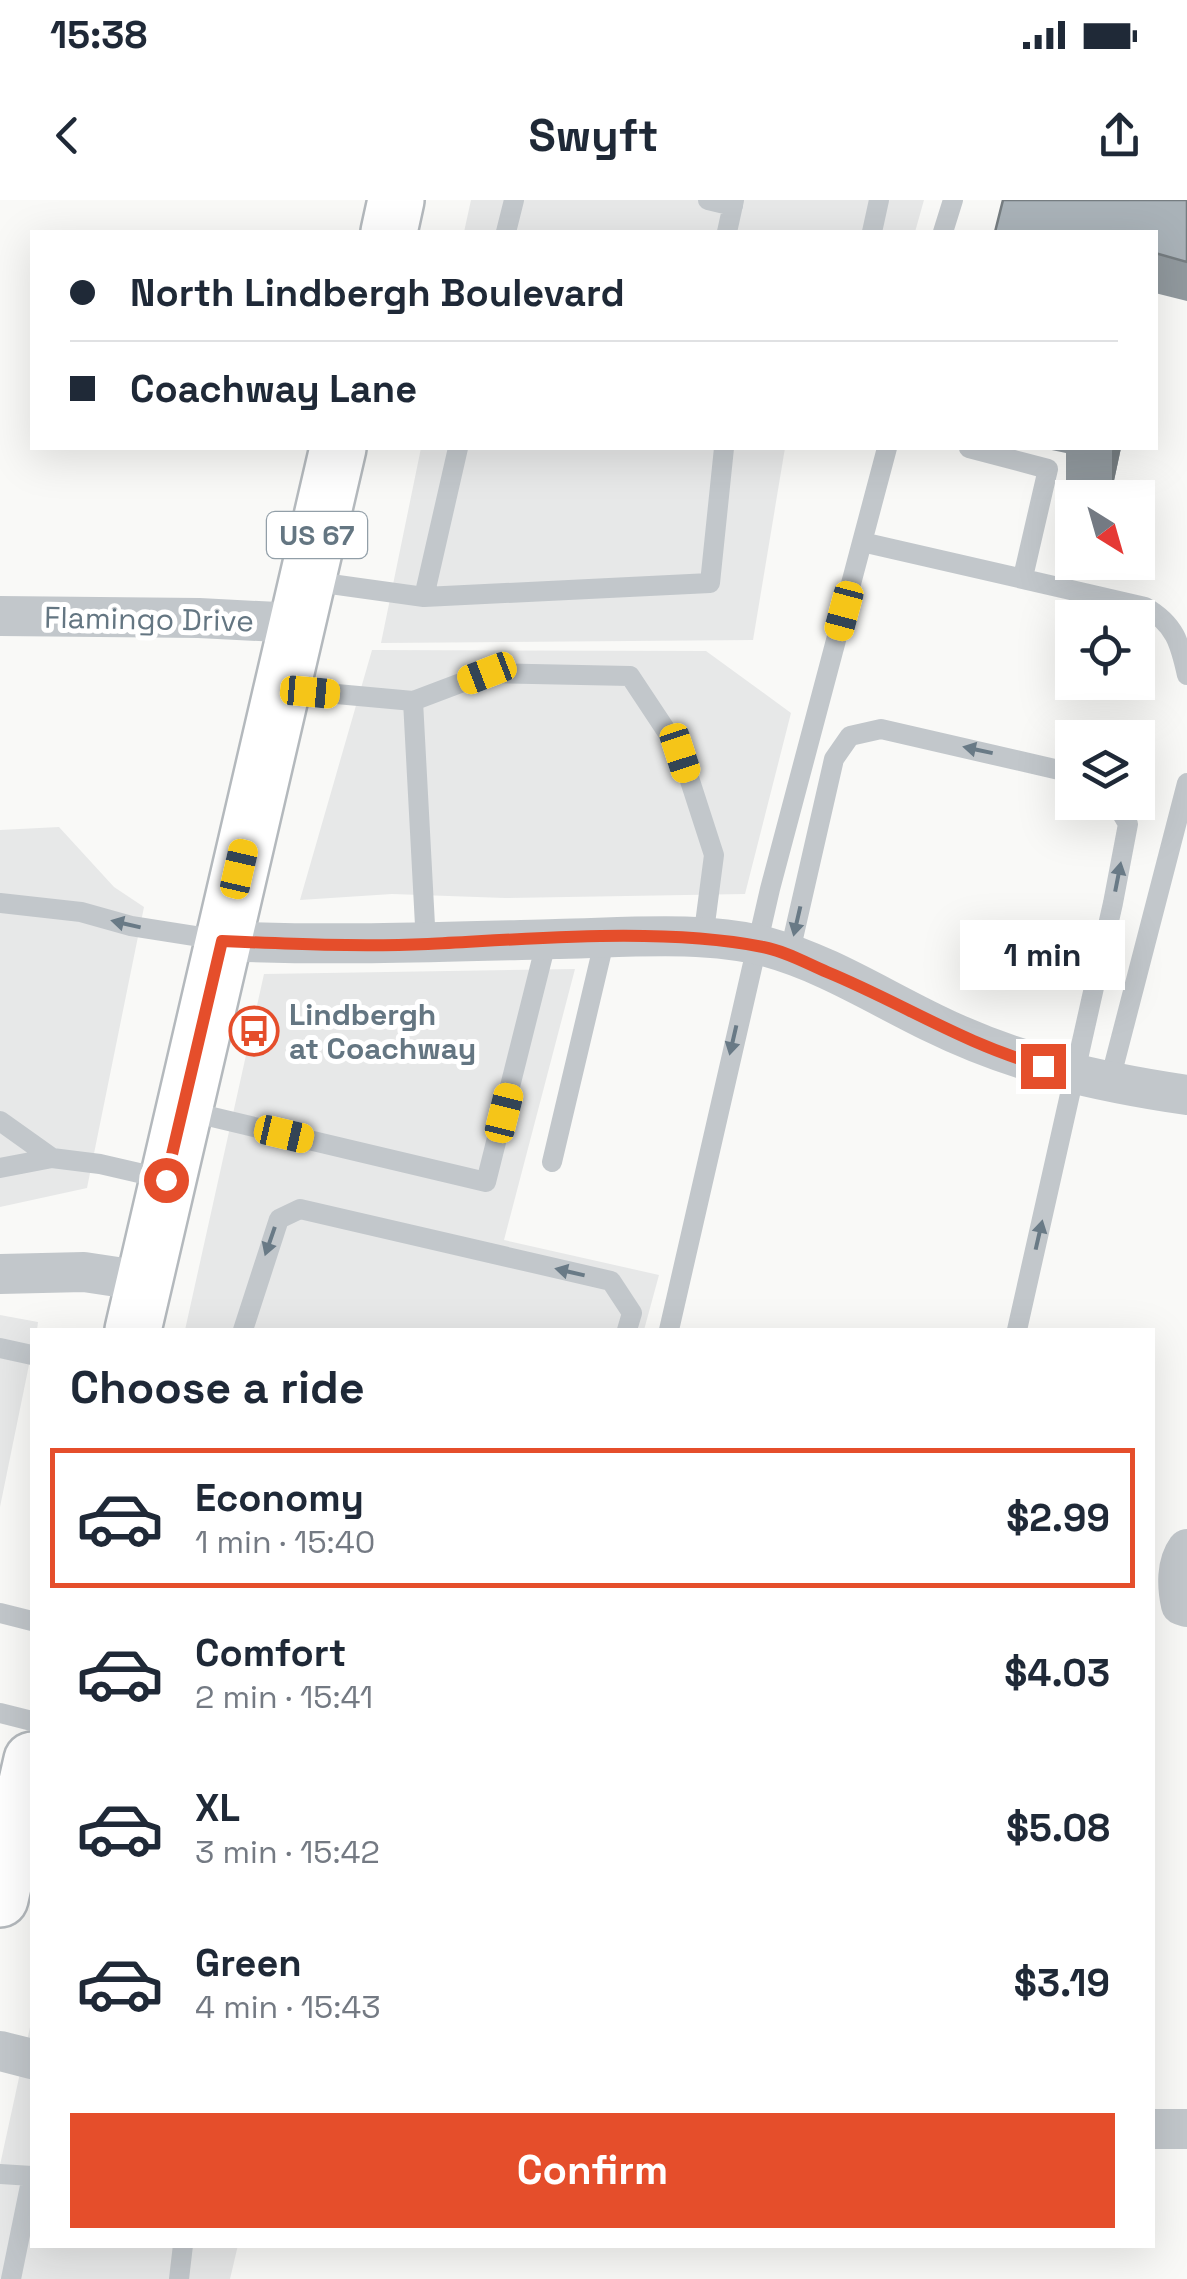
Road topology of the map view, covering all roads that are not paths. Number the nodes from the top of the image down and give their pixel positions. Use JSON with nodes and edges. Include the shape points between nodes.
{"nodes":[{"id":1,"x":396,"y":200,"type":"edge"},
{"id":2,"x":514,"y":200,"type":"edge"},
{"id":3,"x":708,"y":200,"type":"edge"},
{"id":4,"x":879,"y":200,"type":"edge"},
{"id":5,"x":953,"y":200,"type":"edge"},
{"id":6,"x":734,"y":203,"type":"edge"},
{"id":7,"x":389,"y":230,"type":"edge"},
{"id":8,"x":506,"y":230,"type":"edge"},
{"id":9,"x":727,"y":230,"type":"edge"},
{"id":10,"x":872,"y":230,"type":"edge"},
{"id":11,"x":945,"y":230,"type":"edge"},
{"id":12,"x":338,"y":450,"type":"edge"},
{"id":13,"x":458,"y":450,"type":"edge"},
{"id":14,"x":724,"y":450,"type":"edge"},
{"id":15,"x":886,"y":450,"type":"edge"},
{"id":16,"x":977,"y":450,"type":"edge"},
{"id":17,"x":862,"y":542,"type":"junction"},
{"id":18,"x":1023,"y":578,"type":"junction"},
{"id":19,"x":424,"y":598,"type":"junction"},
{"id":20,"x":302,"y":602,"type":"junction"},
{"id":21,"x":0,"y":616,"type":"edge"},
{"id":22,"x":1187,"y":675,"type":"edge"},
{"id":23,"x":281,"y":689,"type":"junction"},
{"id":24,"x":413,"y":701,"type":"junction"},
{"id":25,"x":1055,"y":768,"type":"edge"},
{"id":26,"x":1187,"y":784,"type":"edge"},
{"id":27,"x":1126,"y":820,"type":"edge"},
{"id":28,"x":0,"y":903,"type":"edge"},
{"id":29,"x":605,"y":938,"type":"junction"},
{"id":30,"x":547,"y":939,"type":"junction"},
{"id":31,"x":704,"y":939,"type":"junction"},
{"id":32,"x":222,"y":941,"type":"junction"},
{"id":33,"x":426,"y":944,"type":"junction"},
{"id":34,"x":773,"y":951,"type":"junction"},
{"id":35,"x":1092,"y":1079,"type":"junction"},
{"id":36,"x":1187,"y":1096,"type":"edge"},
{"id":37,"x":182,"y":1110,"type":"junction"},
{"id":38,"x":0,"y":1122,"type":"edge"},
{"id":39,"x":52,"y":1158,"type":"junction"},
{"id":40,"x":552,"y":1162,"type":"dead end"},
{"id":41,"x":0,"y":1168,"type":"edge"},
{"id":42,"x":166,"y":1180,"type":"junction"},
{"id":43,"x":0,"y":1274,"type":"edge"},
{"id":44,"x":138,"y":1317,"type":"edge"},
{"id":45,"x":244,"y":1328,"type":"edge"},
{"id":46,"x":628,"y":1328,"type":"edge"},
{"id":47,"x":669,"y":1328,"type":"edge"},
{"id":48,"x":1018,"y":1328,"type":"edge"},
{"id":49,"x":0,"y":1348,"type":"edge"},
{"id":50,"x":30,"y":1356,"type":"edge"},
{"id":51,"x":1187,"y":1549,"type":"edge"},
{"id":52,"x":1187,"y":1607,"type":"edge"},
{"id":53,"x":0,"y":1613,"type":"edge"},
{"id":54,"x":30,"y":1620,"type":"edge"},
{"id":55,"x":0,"y":1714,"type":"edge"},
{"id":56,"x":30,"y":1721,"type":"edge"},
{"id":57,"x":30,"y":1768,"type":"edge"},
{"id":58,"x":3,"y":1869,"type":"edge"},
{"id":59,"x":0,"y":2051,"type":"edge"},
{"id":60,"x":30,"y":2058,"type":"edge"},
{"id":61,"x":1155,"y":2129,"type":"edge"},
{"id":62,"x":1187,"y":2129,"type":"edge"},
{"id":63,"x":0,"y":2174,"type":"edge"},
{"id":64,"x":30,"y":2176,"type":"edge"},
{"id":65,"x":30,"y":2186,"type":"edge"},
{"id":66,"x":183,"y":2248,"type":"edge"},
{"id":67,"x":11,"y":2279,"type":"edge"},
{"id":68,"x":179,"y":2279,"type":"edge"}],
"edges":[{"from":1,"to":7,"type":"main road"},
{"from":2,"to":8,"type":"lane"},
{"from":3,"to":6,"type":"lane"},
{"from":4,"to":10,"type":"lane"},
{"from":5,"to":11,"type":"lane"},
{"from":6,"to":9,"type":"lane"},
{"from":12,"to":20,"type":"main road","number":"US 67"},
{"from":13,"to":19,"type":"lane"},
{"from":14,"to":19,"type":"lane","via":[[710,584]]},
{"from":15,"to":17,"type":"lane"},
{"from":16,"to":18,"type":"lane","via":[[1048,469]]},
{"from":17,"to":18,"type":"lane"},
{"from":17,"to":34,"type":"lane"},
{"from":18,"to":22,"type":"lane","via":[[1146,606],[1179,638]]},
{"from":19,"to":20,"type":"lane"},
{"from":20,"to":21,"type":"street","name":"Flamingo Drive","via":[[199,618]]},
{"from":20,"to":23,"type":"main road","number":"US 67"},
{"from":23,"to":24,"type":"lane"},
{"from":23,"to":32,"type":"main road","number":"US 67"},
{"from":24,"to":31,"type":"lane","via":[[487,673],[630,676],[680,753],[714,855]]},
{"from":24,"to":33,"type":"lane"},
{"from":25,"to":34,"type":"lane","one_way":true,"via":[[881,729],[850,736],[834,759]]},
{"from":26,"to":35,"type":"lane"},
{"from":35,"to":27,"type":"lane","one_way":true},
{"from":32,"to":28,"type":"lane","one_way":true},
{"from":29,"to":30,"type":"street"},
{"from":29,"to":31,"type":"street"},
{"from":29,"to":40,"type":"lane"},
{"from":30,"to":33,"type":"street"},
{"from":30,"to":37,"type":"lane","via":[[486,1182]]},
{"from":31,"to":34,"type":"street"},
{"from":32,"to":33,"type":"street"},
{"from":32,"to":37,"type":"main road","number":"US 67"},
{"from":34,"to":35,"type":"street","via":[[1011,1057]]},
{"from":34,"to":47,"type":"lane","one_way":true},
{"from":35,"to":36,"type":"street"},
{"from":48,"to":35,"type":"lane","one_way":true},
{"from":37,"to":42,"type":"main road","number":"US 67"},
{"from":38,"to":39,"type":"lane"},
{"from":39,"to":41,"type":"lane"},
{"from":39,"to":42,"type":"lane"},
{"from":42,"to":44,"type":"main road","number":"US 67"},
{"from":43,"to":44,"type":"street","via":[[84,1272]]},
{"from":46,"to":45,"type":"lane","one_way":true,"via":[[632,1314],[611,1281],[300,1209],[279,1219]]},
{"from":49,"to":50,"type":"lane"},
{"from":51,"to":52,"type":"street","via":[[1177,1589]]},
{"from":53,"to":54,"type":"lane"},
{"from":55,"to":56,"type":"lane"},
{"from":57,"to":58,"type":"main road"},
{"from":59,"to":60,"type":"street"},
{"from":61,"to":62,"type":"street"},
{"from":63,"to":64,"type":"lane"},
{"from":65,"to":67,"type":"lane"},
{"from":66,"to":68,"type":"lane"}]}
